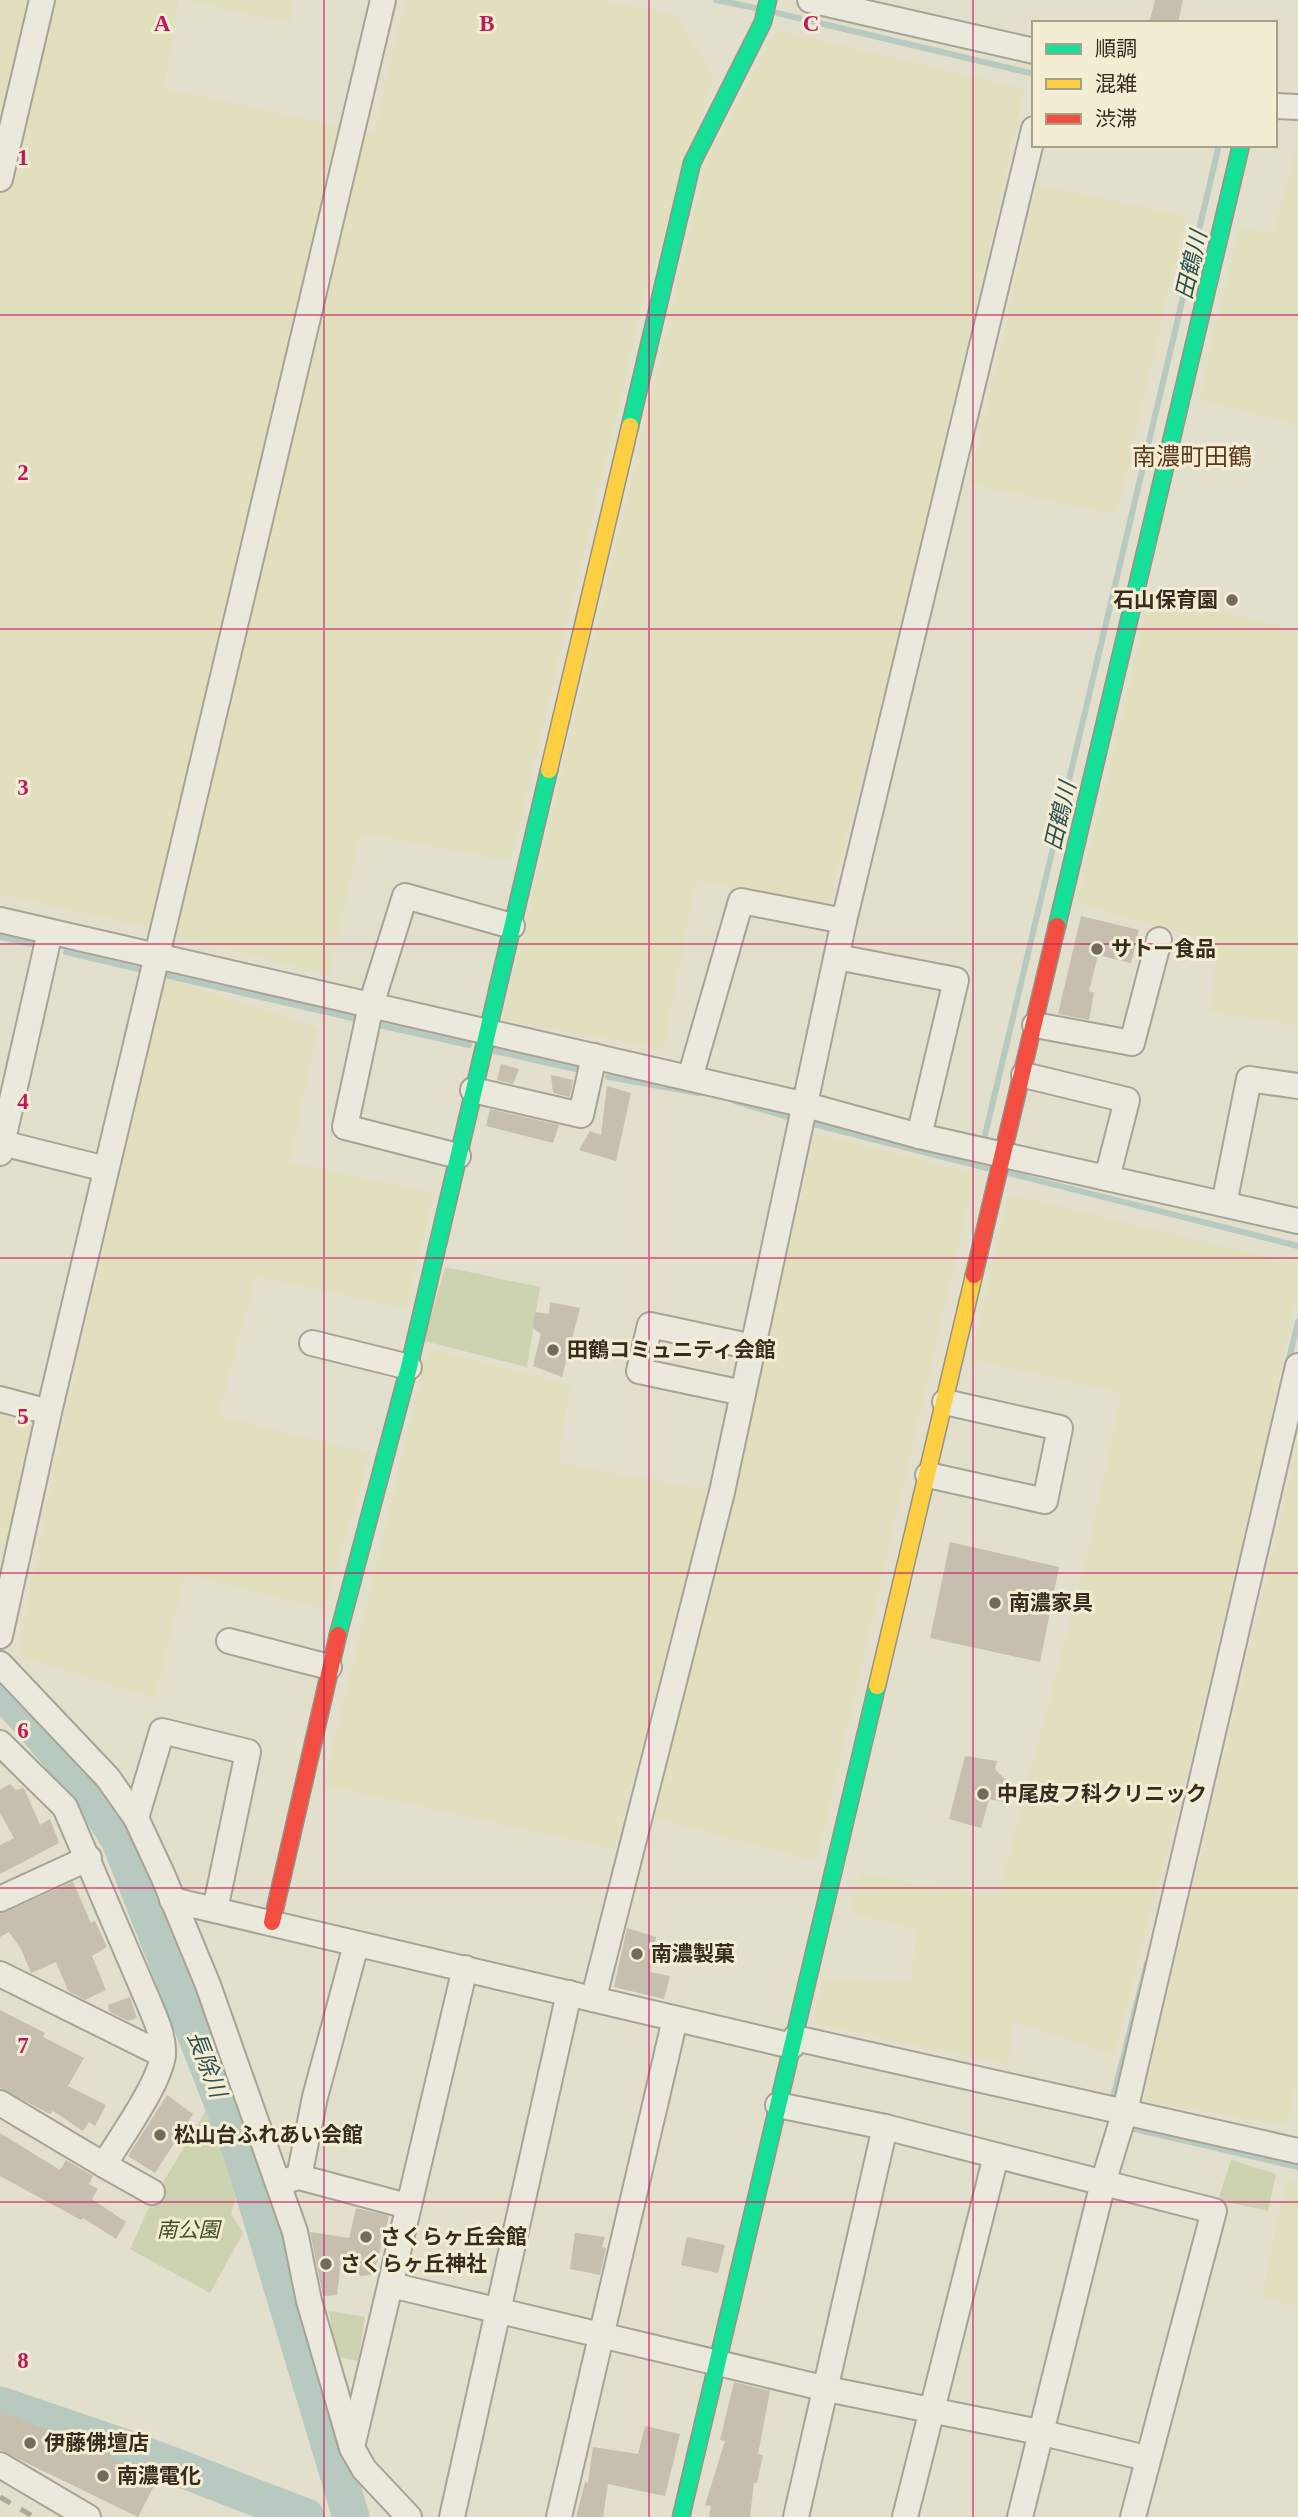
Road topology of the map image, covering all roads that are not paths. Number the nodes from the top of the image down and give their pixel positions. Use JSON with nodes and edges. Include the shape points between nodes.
{"nodes":[{"id":1,"x":42,"y":0,"type":"edge"},
{"id":2,"x":383,"y":0,"type":"edge"},
{"id":3,"x":768,"y":0,"type":"edge"},
{"id":4,"x":810,"y":0,"type":"edge"},
{"id":5,"x":1032,"y":51,"type":"edge"},
{"id":6,"x":1277,"y":106,"type":"edge"},
{"id":7,"x":1298,"y":107,"type":"edge"},
{"id":8,"x":1032,"y":137,"type":"edge"},
{"id":9,"x":1241,"y":147,"type":"edge"},
{"id":10,"x":0,"y":178,"type":"edge"},
{"id":11,"x":0,"y":920,"type":"edge"},
{"id":12,"x":844,"y":921,"type":"junction"},
{"id":13,"x":512,"y":926,"type":"junction"},
{"id":14,"x":50,"y":932,"type":"junction"},
{"id":15,"x":1159,"y":940,"type":"dead end"},
{"id":16,"x":837,"y":957,"type":"junction"},
{"id":17,"x":158,"y":959,"type":"junction"},
{"id":18,"x":371,"y":1005,"type":"junction"},
{"id":19,"x":1035,"y":1025,"type":"junction"},
{"id":20,"x":487,"y":1032,"type":"junction"},
{"id":21,"x":594,"y":1056,"type":"junction"},
{"id":22,"x":1024,"y":1075,"type":"junction"},
{"id":23,"x":690,"y":1078,"type":"junction"},
{"id":24,"x":1298,"y":1086,"type":"edge"},
{"id":25,"x":473,"y":1090,"type":"junction"},
{"id":26,"x":806,"y":1105,"type":"junction"},
{"id":27,"x":919,"y":1136,"type":"junction"},
{"id":28,"x":1,"y":1148,"type":"edge"},
{"id":29,"x":458,"y":1156,"type":"junction"},
{"id":30,"x":1002,"y":1156,"type":"junction"},
{"id":31,"x":106,"y":1169,"type":"junction"},
{"id":32,"x":1107,"y":1178,"type":"junction"},
{"id":33,"x":1224,"y":1204,"type":"junction"},
{"id":34,"x":1298,"y":1221,"type":"edge"},
{"id":35,"x":312,"y":1343,"type":"dead end"},
{"id":36,"x":753,"y":1347,"type":"junction"},
{"id":37,"x":1298,"y":1366,"type":"edge"},
{"id":38,"x":409,"y":1367,"type":"junction"},
{"id":39,"x":743,"y":1393,"type":"junction"},
{"id":40,"x":0,"y":1399,"type":"edge"},
{"id":41,"x":945,"y":1402,"type":"junction"},
{"id":42,"x":49,"y":1412,"type":"junction"},
{"id":43,"x":928,"y":1475,"type":"junction"},
{"id":44,"x":0,"y":1636,"type":"edge"},
{"id":45,"x":229,"y":1641,"type":"dead end"},
{"id":46,"x":0,"y":1664,"type":"edge"},
{"id":47,"x":329,"y":1667,"type":"junction"},
{"id":48,"x":4,"y":1755,"type":"edge"},
{"id":49,"x":136,"y":1818,"type":"junction"},
{"id":50,"x":89,"y":1858,"type":"junction"},
{"id":51,"x":0,"y":1899,"type":"edge"},
{"id":52,"x":172,"y":1900,"type":"junction"},
{"id":53,"x":215,"y":1910,"type":"junction"},
{"id":54,"x":272,"y":1922,"type":"junction"},
{"id":55,"x":356,"y":1945,"type":"junction"},
{"id":56,"x":465,"y":1968,"type":"junction"},
{"id":57,"x":0,"y":1974,"type":"edge"},
{"id":58,"x":569,"y":1993,"type":"junction"},
{"id":59,"x":594,"y":1997,"type":"junction"},
{"id":60,"x":675,"y":2019,"type":"junction"},
{"id":61,"x":794,"y":2042,"type":"junction"},
{"id":62,"x":163,"y":2056,"type":"junction"},
{"id":63,"x":0,"y":2103,"type":"edge"},
{"id":64,"x":778,"y":2105,"type":"junction"},
{"id":65,"x":1125,"y":2111,"type":"junction"},
{"id":66,"x":885,"y":2127,"type":"junction"},
{"id":67,"x":1298,"y":2151,"type":"edge"},
{"id":68,"x":996,"y":2155,"type":"junction"},
{"id":69,"x":104,"y":2165,"type":"junction"},
{"id":70,"x":288,"y":2180,"type":"junction"},
{"id":71,"x":1103,"y":2183,"type":"junction"},
{"id":72,"x":152,"y":2193,"type":"dead end"},
{"id":73,"x":407,"y":2206,"type":"junction"},
{"id":74,"x":391,"y":2285,"type":"junction"},
{"id":75,"x":496,"y":2309,"type":"junction"},
{"id":76,"x":602,"y":2336,"type":"junction"},
{"id":77,"x":718,"y":2364,"type":"junction"},
{"id":78,"x":827,"y":2389,"type":"junction"},
{"id":79,"x":930,"y":2413,"type":"junction"},
{"id":80,"x":1040,"y":2432,"type":"junction"},
{"id":81,"x":352,"y":2448,"type":"junction"},
{"id":82,"x":1146,"y":2458,"type":"junction"},
{"id":83,"x":0,"y":2465,"type":"edge"},
{"id":84,"x":88,"y":2517,"type":"edge"},
{"id":85,"x":409,"y":2517,"type":"edge"},
{"id":86,"x":452,"y":2517,"type":"edge"},
{"id":87,"x":559,"y":2517,"type":"edge"},
{"id":88,"x":681,"y":2517,"type":"edge"},
{"id":89,"x":796,"y":2517,"type":"edge"},
{"id":90,"x":905,"y":2517,"type":"edge"},
{"id":91,"x":1020,"y":2517,"type":"edge"},
{"id":92,"x":1133,"y":2517,"type":"edge"}],
"edges":[{"from":1,"to":10,"type":"street"},
{"from":2,"to":17,"type":"street"},
{"from":3,"to":13,"type":"street","via":[[763,22],[692,163]]},
{"from":4,"to":5,"type":"street"},
{"from":6,"to":7,"type":"street"},
{"from":8,"to":12,"type":"street"},
{"from":9,"to":19,"type":"street"},
{"from":11,"to":14,"type":"street"},
{"from":12,"to":16,"type":"street"},
{"from":12,"to":23,"type":"street","via":[[741,901]]},
{"from":13,"to":18,"type":"street","via":[[405,896]]},
{"from":13,"to":20,"type":"street"},
{"from":14,"to":17,"type":"street"},
{"from":14,"to":28,"type":"street"},
{"from":15,"to":19,"type":"street","via":[[1132,1043]]},
{"from":16,"to":26,"type":"street"},
{"from":16,"to":27,"type":"street","via":[[956,980]]},
{"from":17,"to":18,"type":"street"},
{"from":17,"to":31,"type":"street"},
{"from":18,"to":20,"type":"street"},
{"from":18,"to":29,"type":"street","via":[[345,1127]]},
{"from":19,"to":22,"type":"street"},
{"from":20,"to":21,"type":"street"},
{"from":20,"to":25,"type":"street"},
{"from":21,"to":23,"type":"street"},
{"from":21,"to":25,"type":"street","via":[[581,1115]]},
{"from":22,"to":30,"type":"street"},
{"from":22,"to":32,"type":"street","via":[[1127,1100]]},
{"from":23,"to":26,"type":"street"},
{"from":24,"to":33,"type":"street","via":[[1249,1079]]},
{"from":25,"to":29,"type":"street"},
{"from":26,"to":27,"type":"street"},
{"from":26,"to":36,"type":"street"},
{"from":27,"to":30,"type":"street"},
{"from":28,"to":31,"type":"street"},
{"from":29,"to":38,"type":"street"},
{"from":30,"to":32,"type":"street"},
{"from":30,"to":41,"type":"street"},
{"from":31,"to":42,"type":"street"},
{"from":32,"to":33,"type":"street"},
{"from":33,"to":34,"type":"street"},
{"from":35,"to":38,"type":"street"},
{"from":36,"to":39,"type":"street"},
{"from":36,"to":39,"type":"street","via":[[650,1325],[639,1371]]},
{"from":37,"to":65,"type":"street"},
{"from":38,"to":47,"type":"street"},
{"from":39,"to":59,"type":"street"},
{"from":40,"to":42,"type":"street"},
{"from":41,"to":43,"type":"street"},
{"from":41,"to":43,"type":"street","via":[[1060,1428],[1045,1501]]},
{"from":42,"to":44,"type":"street"},
{"from":43,"to":61,"type":"street"},
{"from":45,"to":47,"type":"street"},
{"from":46,"to":49,"type":"street","via":[[67,1731]]},
{"from":47,"to":54,"type":"street"},
{"from":48,"to":50,"type":"street","via":[[65,1807]]},
{"from":49,"to":52,"type":"street"},
{"from":49,"to":53,"type":"street","via":[[162,1731],[248,1752]]},
{"from":50,"to":51,"type":"street"},
{"from":50,"to":62,"type":"street","via":[[160,2032]]},
{"from":52,"to":53,"type":"street"},
{"from":52,"to":70,"type":"street"},
{"from":53,"to":54,"type":"street"},
{"from":54,"to":55,"type":"street"},
{"from":55,"to":56,"type":"street"},
{"from":55,"to":70,"type":"street"},
{"from":56,"to":58,"type":"street"},
{"from":56,"to":73,"type":"street"},
{"from":57,"to":62,"type":"street"},
{"from":58,"to":59,"type":"street"},
{"from":58,"to":75,"type":"street"},
{"from":59,"to":60,"type":"street"},
{"from":60,"to":61,"type":"street"},
{"from":60,"to":76,"type":"street"},
{"from":61,"to":64,"type":"street"},
{"from":61,"to":65,"type":"street"},
{"from":62,"to":69,"type":"street","via":[[146,2095]]},
{"from":63,"to":69,"type":"street"},
{"from":64,"to":66,"type":"street"},
{"from":64,"to":77,"type":"street"},
{"from":65,"to":67,"type":"street"},
{"from":65,"to":71,"type":"street"},
{"from":66,"to":68,"type":"street"},
{"from":66,"to":78,"type":"street"},
{"from":68,"to":71,"type":"street"},
{"from":68,"to":79,"type":"street"},
{"from":69,"to":72,"type":"street"},
{"from":70,"to":73,"type":"street"},
{"from":70,"to":81,"type":"street","via":[[309,2301]]},
{"from":71,"to":80,"type":"street"},
{"from":71,"to":82,"type":"street","via":[[1214,2211]]},
{"from":73,"to":74,"type":"street"},
{"from":74,"to":75,"type":"street"},
{"from":74,"to":81,"type":"street"},
{"from":75,"to":76,"type":"street"},
{"from":75,"to":86,"type":"street"},
{"from":76,"to":77,"type":"street"},
{"from":76,"to":87,"type":"street"},
{"from":77,"to":78,"type":"street"},
{"from":77,"to":88,"type":"street"},
{"from":78,"to":79,"type":"street"},
{"from":78,"to":89,"type":"street"},
{"from":79,"to":80,"type":"street"},
{"from":79,"to":90,"type":"street"},
{"from":80,"to":82,"type":"street"},
{"from":80,"to":91,"type":"street"},
{"from":81,"to":85,"type":"street","via":[[364,2469]]},
{"from":82,"to":92,"type":"street"},
{"from":83,"to":84,"type":"street"}]}
